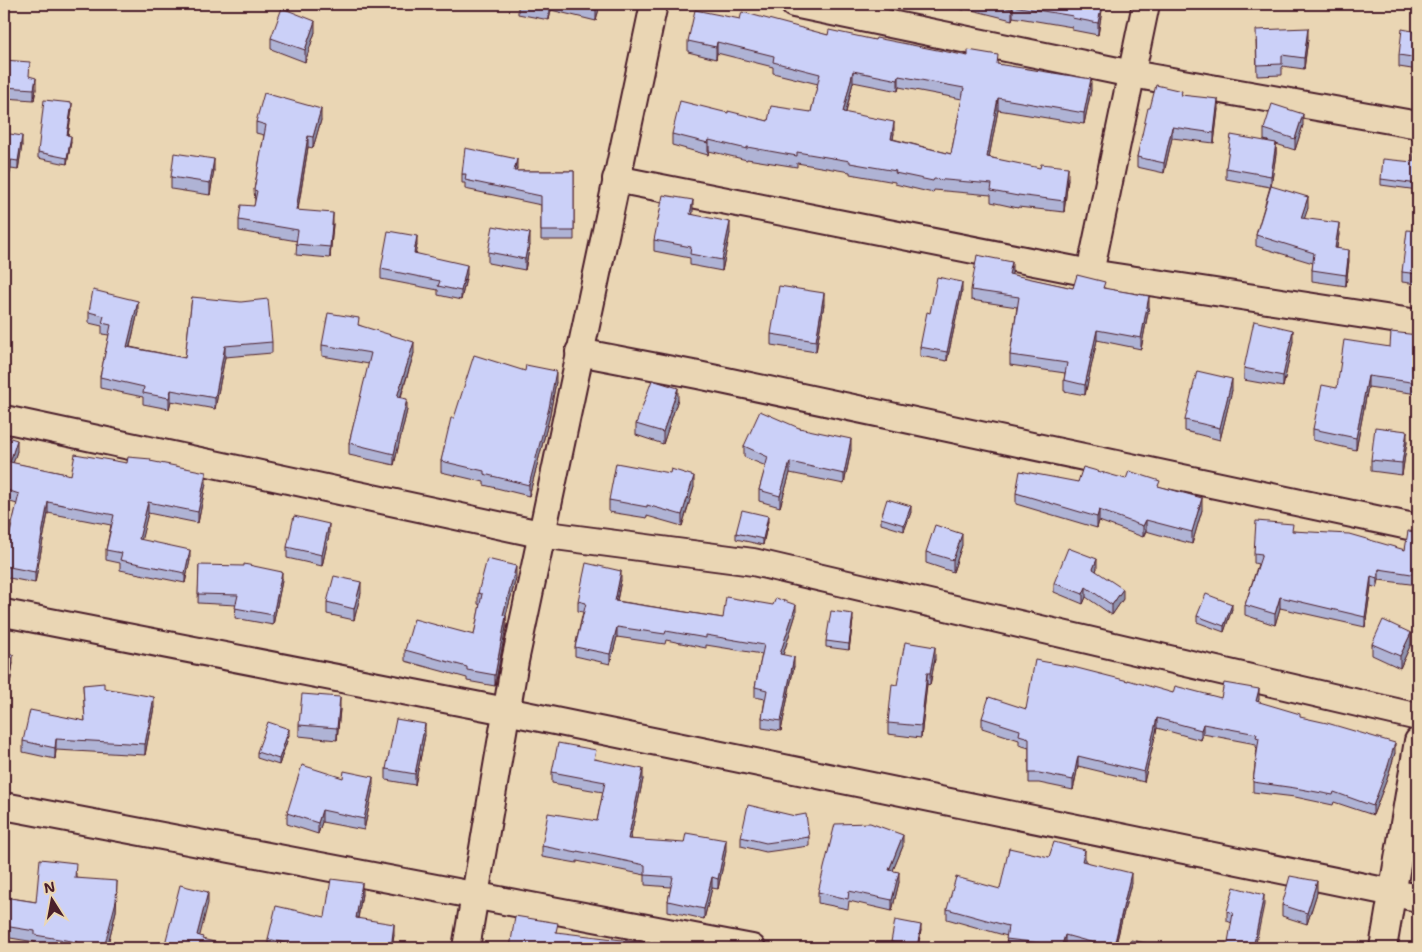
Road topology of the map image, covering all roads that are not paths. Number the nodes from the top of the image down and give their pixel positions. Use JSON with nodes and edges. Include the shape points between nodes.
{"nodes":[{"id":1,"x":654,"y":4,"type":"edge"},
{"id":2,"x":794,"y":4,"type":"edge"},
{"id":3,"x":1146,"y":4,"type":"edge"},
{"id":4,"x":1132,"y":74,"type":"junction"},
{"id":5,"x":1418,"y":125,"type":"edge"},
{"id":6,"x":616,"y":179,"type":"junction"},
{"id":7,"x":1090,"y":273,"type":"junction"},
{"id":8,"x":1418,"y":323,"type":"edge"},
{"id":9,"x":579,"y":352,"type":"junction"},
{"id":10,"x":4,"y":419,"type":"edge"},
{"id":11,"x":1418,"y":528,"type":"edge"},
{"id":12,"x":540,"y":534,"type":"junction"},
{"id":13,"x":4,"y":613,"type":"edge"},
{"id":14,"x":506,"y":711,"type":"junction"},
{"id":15,"x":1418,"y":716,"type":"edge"},
{"id":16,"x":1418,"y":741,"type":"edge"},
{"id":17,"x":4,"y":806,"type":"edge"},
{"id":18,"x":1393,"y":894,"type":"junction"},
{"id":19,"x":476,"y":896,"type":"junction"},
{"id":20,"x":1418,"y":898,"type":"edge"},
{"id":21,"x":466,"y":948,"type":"edge"},
{"id":22,"x":752,"y":948,"type":"edge"},
{"id":23,"x":1383,"y":948,"type":"edge"}],
"edges":[{"from":1,"to":6,"type":"street"},
{"from":2,"to":4,"type":"street"},
{"from":3,"to":4,"type":"street"},
{"from":4,"to":5,"type":"street"},
{"from":4,"to":7,"type":"street"},
{"from":6,"to":7,"type":"street"},
{"from":6,"to":9,"type":"street"},
{"from":7,"to":8,"type":"street"},
{"from":9,"to":11,"type":"street"},
{"from":9,"to":12,"type":"street"},
{"from":10,"to":12,"type":"street"},
{"from":12,"to":14,"type":"street"},
{"from":12,"to":15,"type":"street","via":[[753,562]]},
{"from":13,"to":14,"type":"street"},
{"from":14,"to":18,"type":"street"},
{"from":14,"to":19,"type":"street"},
{"from":16,"to":18,"type":"street"},
{"from":17,"to":19,"type":"street"},
{"from":18,"to":20,"type":"street"},
{"from":18,"to":23,"type":"street"},
{"from":19,"to":21,"type":"street"},
{"from":19,"to":22,"type":"street"}]}
